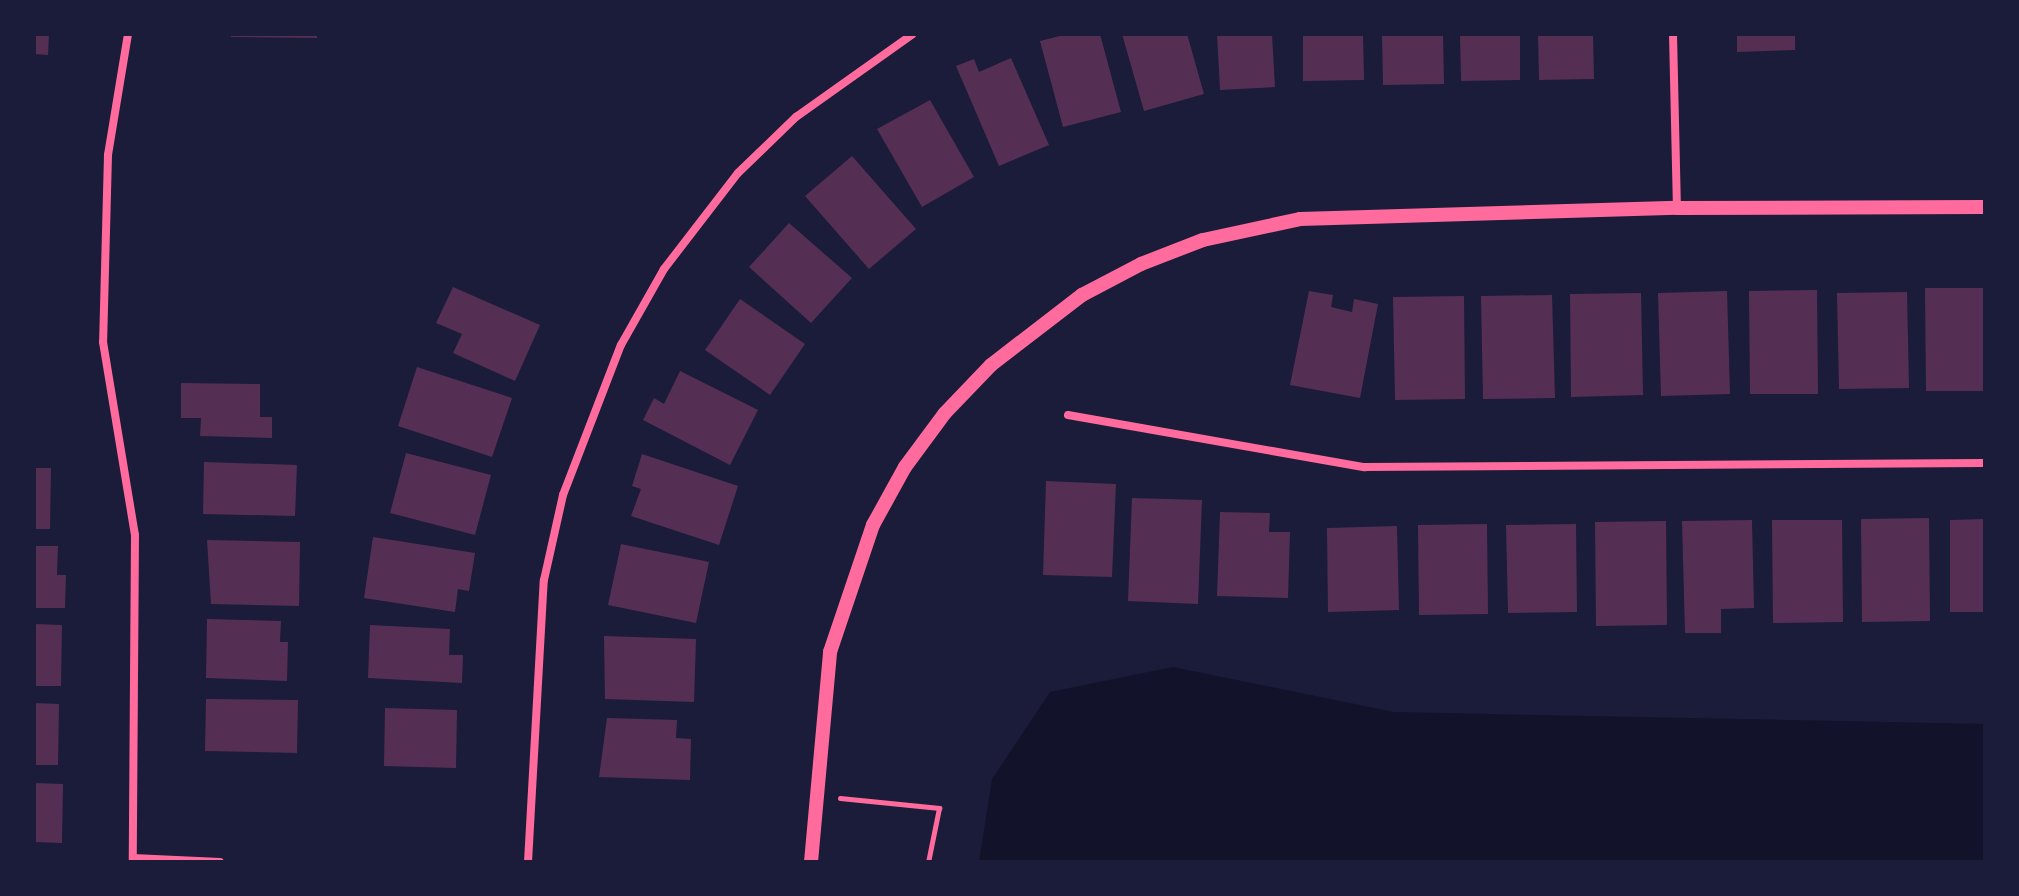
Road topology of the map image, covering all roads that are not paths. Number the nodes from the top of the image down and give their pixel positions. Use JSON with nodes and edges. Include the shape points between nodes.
{"nodes":[{"id":1,"x":128,"y":34,"type":"edge"},
{"id":2,"x":913,"y":34,"type":"edge"},
{"id":3,"x":1673,"y":34,"type":"edge"},
{"id":4,"x":1985,"y":207,"type":"edge"},
{"id":5,"x":1677,"y":208,"type":"junction"},
{"id":6,"x":1068,"y":415,"type":"dead end"},
{"id":7,"x":1985,"y":463,"type":"edge"},
{"id":8,"x":133,"y":860,"type":"edge"},
{"id":9,"x":220,"y":862,"type":"edge"},
{"id":10,"x":528,"y":862,"type":"edge"},
{"id":11,"x":811,"y":862,"type":"edge"}],
"edges":[{"from":1,"to":8,"type":"street","via":[[108,155],[103,342],[135,535]]},
{"from":2,"to":10,"type":"street","via":[[796,117],[738,173],[664,269],[621,345],[563,495],[544,580]]},
{"from":3,"to":5,"type":"street"},
{"from":4,"to":5,"type":"street"},
{"from":5,"to":11,"type":"street","via":[[1300,219],[1259,226],[1141,264],[1034,328],[945,413],[905,467],[868,538],[830,652]]},
{"from":6,"to":7,"type":"street","via":[[1364,467]]},
{"from":8,"to":9,"type":"street"}]}
